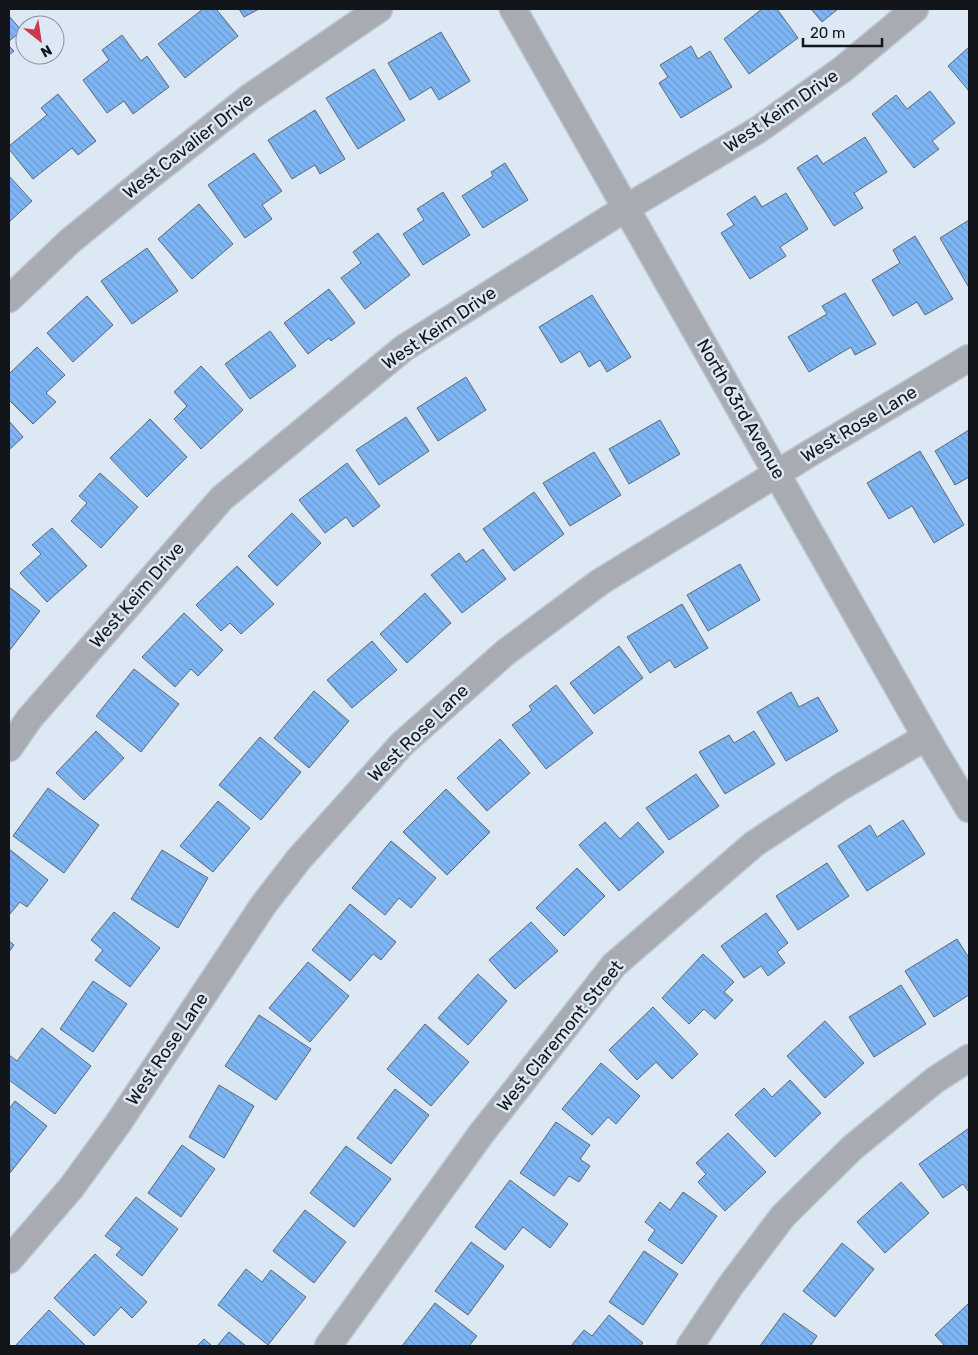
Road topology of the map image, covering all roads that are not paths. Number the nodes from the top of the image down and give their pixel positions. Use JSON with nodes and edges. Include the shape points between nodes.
{"nodes":[{"id":1,"x":380,"y":9,"type":"edge"},
{"id":2,"x":513,"y":9,"type":"edge"},
{"id":3,"x":915,"y":9,"type":"edge"},
{"id":4,"x":626,"y":208,"type":"junction"},
{"id":5,"x":9,"y":299,"type":"edge"},
{"id":6,"x":969,"y":358,"type":"edge"},
{"id":7,"x":777,"y":473,"type":"junction"},
{"id":8,"x":926,"y":737,"type":"junction"},
{"id":9,"x":9,"y":748,"type":"edge"},
{"id":10,"x":969,"y":809,"type":"edge"},
{"id":11,"x":969,"y":1058,"type":"edge"},
{"id":12,"x":9,"y":1260,"type":"edge"},
{"id":13,"x":328,"y":1346,"type":"edge"},
{"id":14,"x":690,"y":1346,"type":"edge"}],
"edges":[{"from":1,"to":5,"type":"street","name":"West Cavalier Drive","via":[[219,122],[70,241]]},
{"from":2,"to":4,"type":"street","name":"North 63rd Avenue"},
{"from":3,"to":4,"type":"street","name":"West Keim Drive","via":[[843,69],[758,130]]},
{"from":4,"to":7,"type":"street","name":"North 63rd Avenue"},
{"from":4,"to":9,"type":"street","name":"West Keim Drive","via":[[404,348],[222,498],[30,718]]},
{"from":6,"to":7,"type":"street","name":"West Rose Lane"},
{"from":7,"to":8,"type":"street","name":"North 63rd Avenue"},
{"from":7,"to":12,"type":"street","name":"West Rose Lane","via":[[600,582],[506,652],[402,744],[310,846],[276,889],[111,1133]]},
{"from":8,"to":10,"type":"street","name":"North 63rd Avenue"},
{"from":8,"to":13,"type":"street","name":"West Claremont Street","via":[[839,788],[754,844],[614,965],[481,1134]]},
{"from":11,"to":14,"type":"street","via":[[935,1080],[852,1148],[783,1216]]}]}
